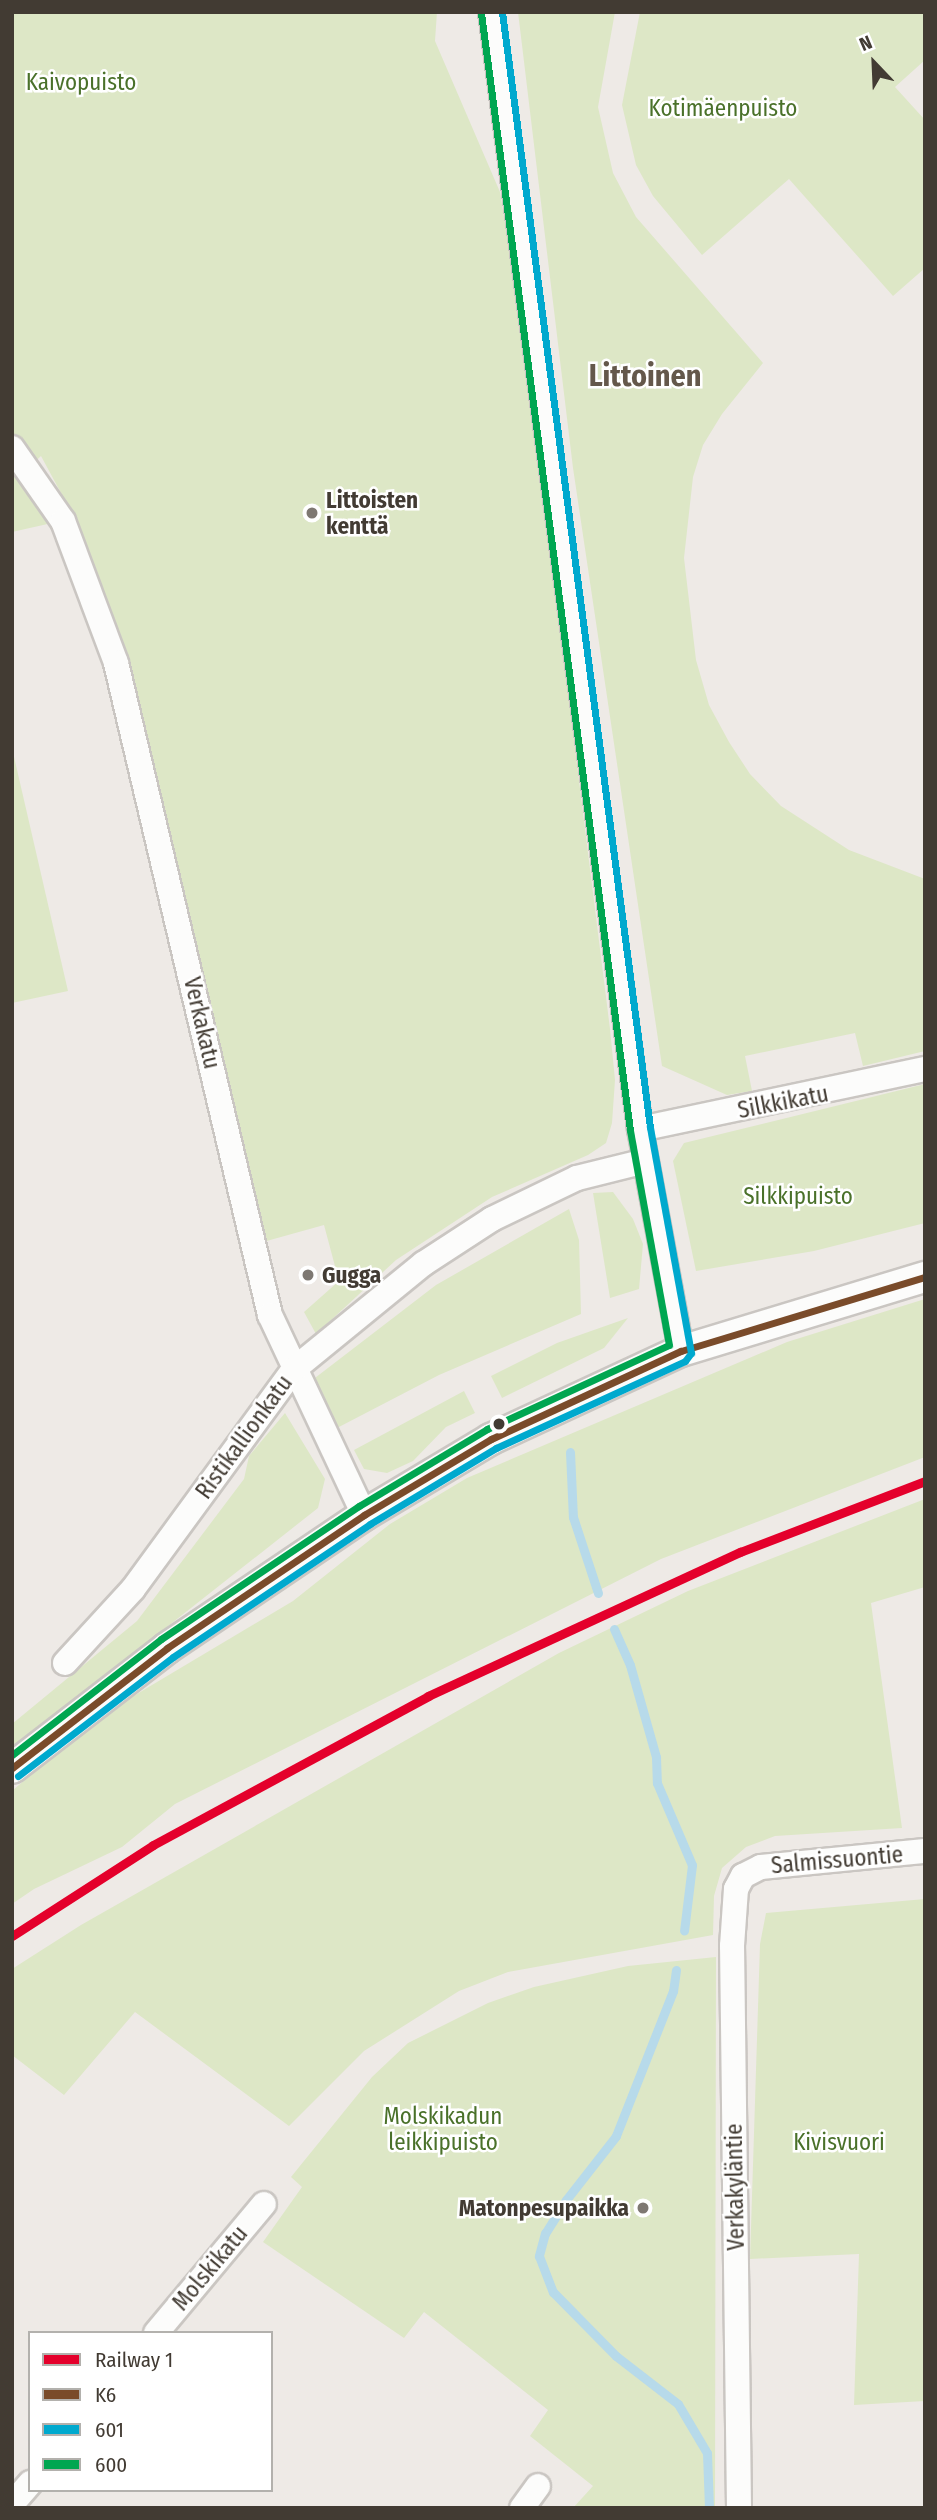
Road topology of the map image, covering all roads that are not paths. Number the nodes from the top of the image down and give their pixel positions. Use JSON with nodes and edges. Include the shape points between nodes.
{"nodes":[{"id":1,"x":491,"y":12,"type":"edge"},
{"id":2,"x":12,"y":448,"type":"edge"},
{"id":3,"x":925,"y":1069,"type":"edge"},
{"id":4,"x":640,"y":1129,"type":"junction"},
{"id":5,"x":645,"y":1161,"type":"junction"},
{"id":6,"x":925,"y":1277,"type":"edge"},
{"id":7,"x":681,"y":1351,"type":"junction"},
{"id":8,"x":293,"y":1370,"type":"junction"},
{"id":9,"x":364,"y":1515,"type":"junction"},
{"id":10,"x":65,"y":1662,"type":"dead end"},
{"id":11,"x":12,"y":1768,"type":"edge"},
{"id":12,"x":925,"y":1851,"type":"edge"},
{"id":13,"x":749,"y":1871,"type":"joint"},
{"id":14,"x":264,"y":2204,"type":"dead end"},
{"id":15,"x":158,"y":2331,"type":"edge"},
{"id":16,"x":28,"y":2485,"type":"edge"},
{"id":17,"x":538,"y":2486,"type":"dead end"},
{"id":18,"x":12,"y":2504,"type":"edge"},
{"id":19,"x":522,"y":2508,"type":"edge"},
{"id":20,"x":739,"y":2508,"type":"edge"}],
"edges":[{"from":1,"to":4,"type":"street"},
{"from":2,"to":8,"type":"street","name":"Verkakatu","via":[[63,521],[117,663],[270,1315]]},
{"from":3,"to":4,"type":"street","name":"Silkkikatu"},
{"from":4,"to":5,"type":"street"},
{"from":5,"to":7,"type":"street"},
{"from":5,"to":8,"type":"street","name":"Ristikallionkatu","via":[[577,1178],[492,1219],[424,1264]]},
{"from":6,"to":7,"type":"street"},
{"from":7,"to":9,"type":"street","via":[[491,1439]]},
{"from":8,"to":9,"type":"street","name":"Verkakatu"},
{"from":8,"to":10,"type":"street","name":"Ristikallionkatu","via":[[134,1589]]},
{"from":9,"to":11,"type":"street","via":[[167,1648]]},
{"from":12,"to":13,"type":"street","name":"Salmissuontie"},
{"from":13,"to":20,"type":"street","name":"Verkakyläntie","via":[[736,1889],[732,1909]]},
{"from":14,"to":15,"type":"street","name":"Molskikatu"},
{"from":16,"to":18,"type":"street"},
{"from":17,"to":19,"type":"street"}]}
